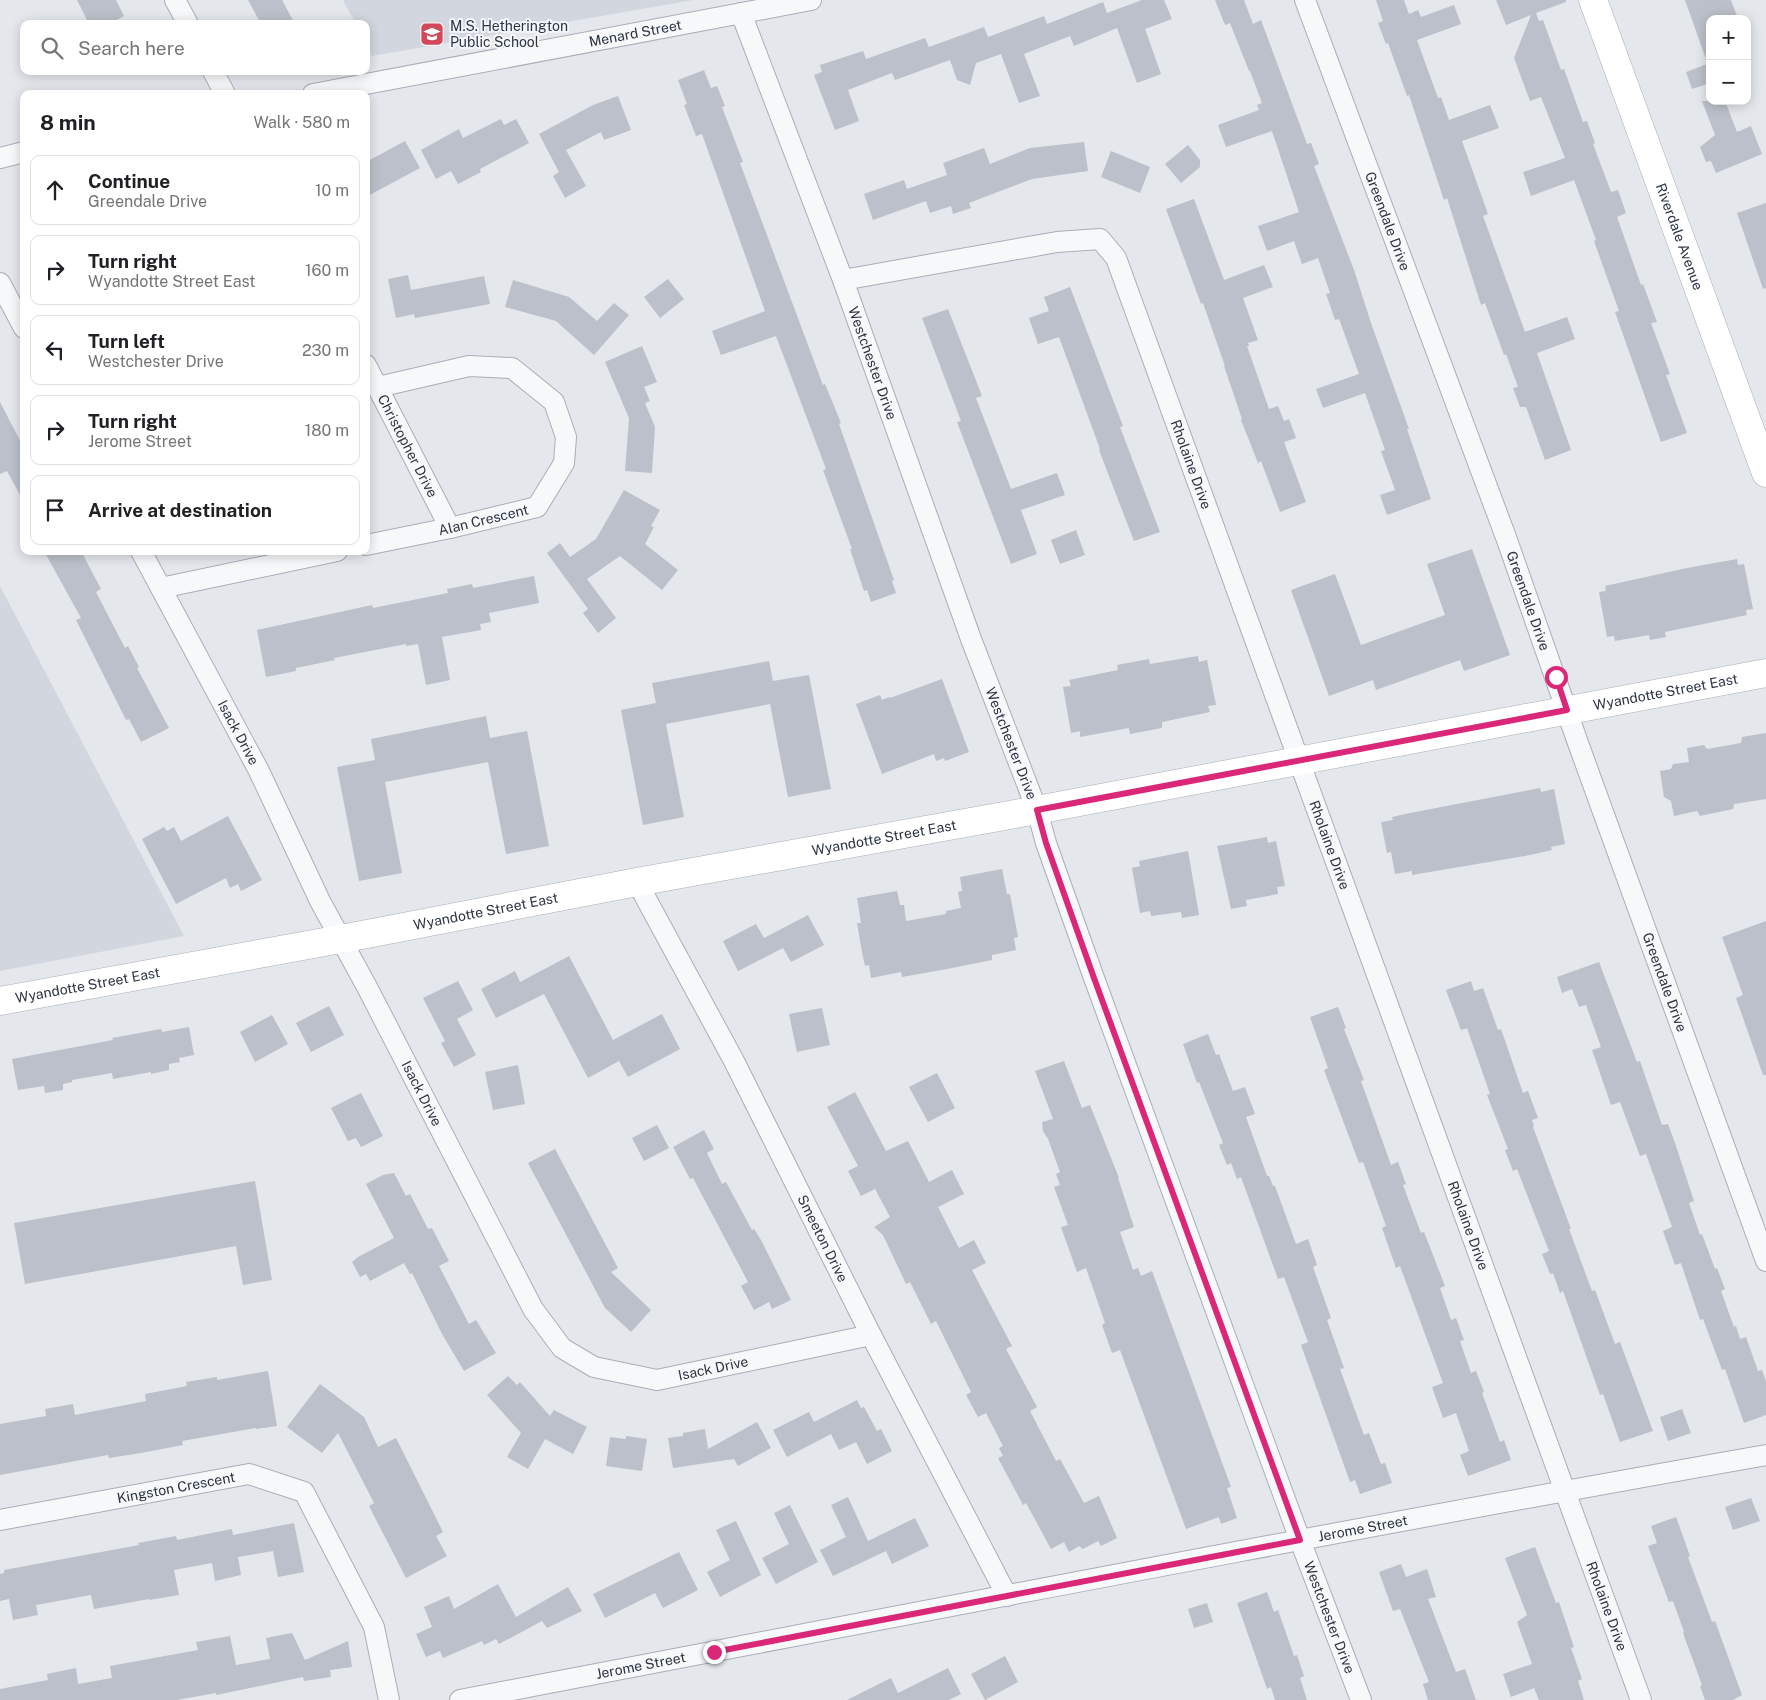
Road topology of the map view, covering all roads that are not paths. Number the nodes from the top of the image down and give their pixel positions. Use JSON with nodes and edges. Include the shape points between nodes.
{"nodes":[{"id":1,"x":175,"y":0,"type":"edge"},
{"id":2,"x":810,"y":0,"type":"edge"},
{"id":3,"x":1305,"y":0,"type":"edge"},
{"id":4,"x":1593,"y":0,"type":"edge"},
{"id":5,"x":741,"y":13,"type":"junction"},
{"id":6,"x":186,"y":20,"type":"edge"},
{"id":7,"x":215,"y":75,"type":"edge"},
{"id":8,"x":223,"y":90,"type":"edge"},
{"id":9,"x":334,"y":90,"type":"edge"},
{"id":10,"x":20,"y":153,"type":"edge"},
{"id":11,"x":0,"y":158,"type":"edge"},
{"id":12,"x":843,"y":280,"type":"junction"},
{"id":13,"x":0,"y":283,"type":"edge"},
{"id":14,"x":20,"y":320,"type":"edge"},
{"id":15,"x":370,"y":373,"type":"edge"},
{"id":16,"x":378,"y":387,"type":"junction"},
{"id":17,"x":1766,"y":474,"type":"edge"},
{"id":18,"x":450,"y":528,"type":"junction"},
{"id":19,"x":370,"y":544,"type":"edge"},
{"id":20,"x":143,"y":555,"type":"edge"},
{"id":21,"x":318,"y":555,"type":"edge"},
{"id":22,"x":161,"y":588,"type":"junction"},
{"id":23,"x":1766,"y":673,"type":"edge"},
{"id":24,"x":1567,"y":710,"type":"junction"},
{"id":25,"x":1298,"y":760,"type":"junction"},
{"id":26,"x":1037,"y":810,"type":"junction"},
{"id":27,"x":636,"y":882,"type":"junction"},
{"id":28,"x":341,"y":939,"type":"junction"},
{"id":29,"x":0,"y":1000,"type":"edge"},
{"id":30,"x":1766,"y":1261,"type":"edge"},
{"id":31,"x":871,"y":1335,"type":"junction"},
{"id":32,"x":1766,"y":1455,"type":"edge"},
{"id":33,"x":1564,"y":1490,"type":"junction"},
{"id":34,"x":0,"y":1520,"type":"edge"},
{"id":35,"x":1300,"y":1540,"type":"junction"},
{"id":36,"x":1007,"y":1596,"type":"junction"},
{"id":37,"x":389,"y":1700,"type":"edge"},
{"id":38,"x":460,"y":1700,"type":"edge"},
{"id":39,"x":1360,"y":1700,"type":"edge"},
{"id":40,"x":1642,"y":1700,"type":"edge"}],
"edges":[{"from":1,"to":6,"type":"street"},
{"from":2,"to":5,"type":"street","name":"Menard Street"},
{"from":3,"to":24,"type":"street","name":"Greendale Drive","via":[[1507,540]]},
{"from":4,"to":17,"type":"street","name":"Riverdale Avenue"},
{"from":5,"to":9,"type":"street","name":"Menard Street"},
{"from":5,"to":12,"type":"street","name":"Westchester Drive"},
{"from":7,"to":8,"type":"street"},
{"from":10,"to":11,"type":"street"},
{"from":12,"to":25,"type":"street","name":"Rholaine Drive","via":[[1057,242],[1100,239],[1116,258]]},
{"from":12,"to":26,"type":"street","name":"Westchester Drive","via":[[971,639]]},
{"from":13,"to":14,"type":"street"},
{"from":15,"to":16,"type":"street","name":"Christopher Drive"},
{"from":16,"to":18,"type":"street","name":"Christopher Drive"},
{"from":16,"to":18,"type":"street","name":"Alan Crescent","via":[[469,366],[512,368],[554,402],[566,437],[564,463],[537,507]]},
{"from":18,"to":19,"type":"street","name":"Alan Crescent"},
{"from":20,"to":22,"type":"street","name":"Isack Drive"},
{"from":21,"to":22,"type":"street"},
{"from":22,"to":28,"type":"street","name":"Isack Drive","via":[[259,771]]},
{"from":23,"to":24,"type":"street","name":"Wyandotte Street East"},
{"from":24,"to":25,"type":"street","name":"Wyandotte Street East"},
{"from":24,"to":30,"type":"street","name":"Greendale Drive"},
{"from":25,"to":26,"type":"street","name":"Wyandotte Street East"},
{"from":25,"to":33,"type":"street","name":"Rholaine Drive"},
{"from":26,"to":27,"type":"street","name":"Wyandotte Street East"},
{"from":26,"to":35,"type":"street","name":"Westchester Drive","via":[[1094,978]]},
{"from":27,"to":28,"type":"street","name":"Wyandotte Street East"},
{"from":27,"to":31,"type":"street","name":"Smeeton Drive","via":[[734,1061]]},
{"from":28,"to":29,"type":"street","name":"Wyandotte Street East"},
{"from":28,"to":31,"type":"street","name":"Isack Drive","via":[[533,1309],[562,1348],[594,1367],[657,1380]]},
{"from":31,"to":36,"type":"street","name":"Smeeton Drive"},
{"from":32,"to":33,"type":"street","name":"Jerome Street"},
{"from":33,"to":35,"type":"street","name":"Jerome Street"},
{"from":33,"to":40,"type":"street","name":"Rholaine Drive"},
{"from":34,"to":37,"type":"street","name":"Kingston Crescent","via":[[249,1474],[304,1492],[374,1627]]},
{"from":35,"to":36,"type":"street","name":"Jerome Street"},
{"from":35,"to":39,"type":"street","name":"Westchester Drive"},
{"from":36,"to":38,"type":"street","name":"Jerome Street"}]}
